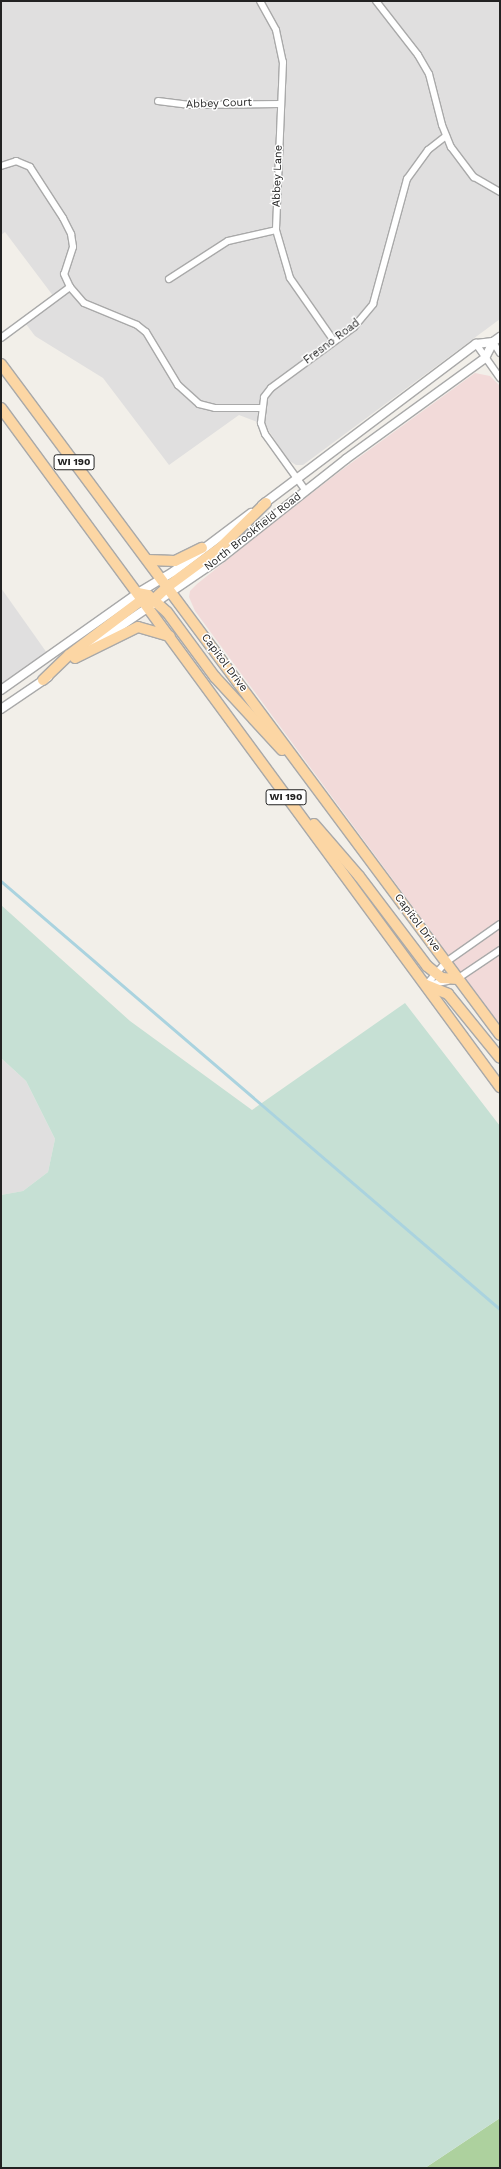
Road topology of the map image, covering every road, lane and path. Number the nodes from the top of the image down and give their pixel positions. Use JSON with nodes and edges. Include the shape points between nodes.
{"nodes":[{"id":1,"x":260,"y":1,"type":"edge"},
{"id":2,"x":376,"y":1,"type":"edge"},
{"id":3,"x":158,"y":101,"type":"dead end"},
{"id":4,"x":280,"y":104,"type":"junction"},
{"id":5,"x":446,"y":136,"type":"junction"},
{"id":6,"x":1,"y":166,"type":"edge"},
{"id":7,"x":500,"y":192,"type":"edge"},
{"id":8,"x":276,"y":230,"type":"junction"},
{"id":9,"x":169,"y":279,"type":"dead end"},
{"id":10,"x":70,"y":287,"type":"junction"},
{"id":11,"x":500,"y":337,"type":"edge"},
{"id":12,"x":1,"y":338,"type":"edge"},
{"id":13,"x":334,"y":341,"type":"junction"},
{"id":14,"x":493,"y":342,"type":"junction"},
{"id":15,"x":476,"y":344,"type":"junction"},
{"id":16,"x":500,"y":353,"type":"edge"},
{"id":17,"x":485,"y":358,"type":"junction"},
{"id":18,"x":1,"y":364,"type":"edge"},
{"id":19,"x":500,"y":378,"type":"edge"},
{"id":20,"x":1,"y":408,"type":"edge"},
{"id":21,"x":261,"y":408,"type":"junction"},
{"id":22,"x":297,"y":480,"type":"junction"},
{"id":23,"x":306,"y":490,"type":"junction"},
{"id":24,"x":266,"y":503,"type":"junction"},
{"id":25,"x":202,"y":548,"type":"junction"},
{"id":26,"x":148,"y":560,"type":"junction"},
{"id":27,"x":167,"y":586,"type":"junction"},
{"id":28,"x":148,"y":599,"type":"junction"},
{"id":29,"x":170,"y":636,"type":"junction"},
{"id":30,"x":75,"y":658,"type":"junction"},
{"id":31,"x":43,"y":680,"type":"junction"},
{"id":32,"x":1,"y":690,"type":"edge"},
{"id":33,"x":1,"y":709,"type":"edge"},
{"id":34,"x":303,"y":770,"type":"junction"},
{"id":35,"x":275,"y":782,"type":"junction"},
{"id":36,"x":500,"y":924,"type":"edge"},
{"id":37,"x":500,"y":950,"type":"edge"},
{"id":38,"x":446,"y":962,"type":"junction"},
{"id":39,"x":435,"y":974,"type":"junction"},
{"id":40,"x":458,"y":979,"type":"junction"},
{"id":41,"x":426,"y":985,"type":"junction"},
{"id":42,"x":500,"y":1035,"type":"edge"},
{"id":43,"x":500,"y":1058,"type":"edge"},
{"id":44,"x":500,"y":1086,"type":"edge"}],
"edges":[{"from":1,"to":4,"type":"street","name":"Abbey Lane","via":[[274,25],[282,51]]},
{"from":2,"to":5,"type":"street","via":[[418,55],[429,74]]},
{"from":3,"to":4,"type":"street","name":"Abbey Court","via":[[190,105]]},
{"from":4,"to":8,"type":"street","name":"Abbey Lane"},
{"from":5,"to":7,"type":"street","via":[[466,168]]},
{"from":5,"to":13,"type":"street","name":"Fresno Road","via":[[428,150],[407,179],[373,304],[354,327]]},
{"from":6,"to":10,"type":"street","via":[[16,161],[30,167],[63,218],[71,234],[73,247],[64,274]]},
{"from":8,"to":9,"type":"street","via":[[228,241]]},
{"from":8,"to":13,"type":"street","name":"Abbey Lane","via":[[290,278]]},
{"from":10,"to":12,"type":"street"},
{"from":10,"to":21,"type":"street","via":[[84,303],[137,325],[146,332],[178,385],[191,400],[215,408]]},
{"from":11,"to":14,"type":"street","name":"North Brookfield Road"},
{"from":13,"to":21,"type":"street","name":"Fresno Road","via":[[271,388]]},
{"from":14,"to":15,"type":"street","name":"North Brookfield Road"},
{"from":14,"to":16,"type":"street"},
{"from":14,"to":17,"type":"street","name":"North Brookfield Road"},
{"from":15,"to":17,"type":"street"},
{"from":15,"to":22,"type":"street","name":"North Brookfield Road"},
{"from":17,"to":19,"type":"street"},
{"from":17,"to":23,"type":"street","name":"North Brookfield Road"},
{"from":18,"to":26,"type":"main road","name":"Capitol Drive","number":"WI 190"},
{"from":20,"to":28,"type":"main road","number":"WI 190","via":[[72,504]]},
{"from":21,"to":22,"type":"street","name":"Fresno Road","via":[[260,423],[265,434]]},
{"from":22,"to":23,"type":"street","name":"Fresno Road"},
{"from":22,"to":24,"type":"street","name":"North Brookfield Road"},
{"from":23,"to":27,"type":"street","name":"North Brookfield Road"},
{"from":24,"to":25,"type":"street","name":"North Brookfield Road"},
{"from":24,"to":27,"type":"main road","via":[[221,547]]},
{"from":25,"to":26,"type":"main road","via":[[175,561]]},
{"from":25,"to":27,"type":"street","name":"North Brookfield Road"},
{"from":26,"to":27,"type":"main road","name":"Capitol Drive","number":"WI 190"},
{"from":27,"to":28,"type":"main road"},
{"from":27,"to":28,"type":"street","name":"North Brookfield Road"},
{"from":27,"to":34,"type":"main road","name":"Capitol Drive","number":"WI 190"},
{"from":28,"to":29,"type":"main road","number":"WI 190"},
{"from":28,"to":30,"type":"street","name":"North Brookfield Road"},
{"from":28,"to":31,"type":"main road","via":[[69,655]]},
{"from":28,"to":32,"type":"street","name":"North Brookfield Road"},
{"from":28,"to":34,"type":"main road","via":[[258,727]]},
{"from":29,"to":30,"type":"main road","via":[[138,627]]},
{"from":29,"to":35,"type":"main road","number":"WI 190"},
{"from":30,"to":31,"type":"street","name":"North Brookfield Road"},
{"from":31,"to":33,"type":"street","name":"North Brookfield Road"},
{"from":34,"to":38,"type":"main road","name":"Capitol Drive","number":"WI 190"},
{"from":35,"to":39,"type":"main road","via":[[342,854]]},
{"from":35,"to":41,"type":"main road","number":"WI 190"},
{"from":36,"to":38,"type":"street"},
{"from":37,"to":40,"type":"street"},
{"from":38,"to":39,"type":"street"},
{"from":38,"to":40,"type":"main road","number":"WI 190"},
{"from":39,"to":40,"type":"main road","via":[[447,979]]},
{"from":39,"to":41,"type":"street"},
{"from":40,"to":41,"type":"street"},
{"from":40,"to":42,"type":"main road","number":"WI 190"},
{"from":41,"to":43,"type":"main road","via":[[448,994]]},
{"from":41,"to":44,"type":"main road","number":"WI 190"}]}
